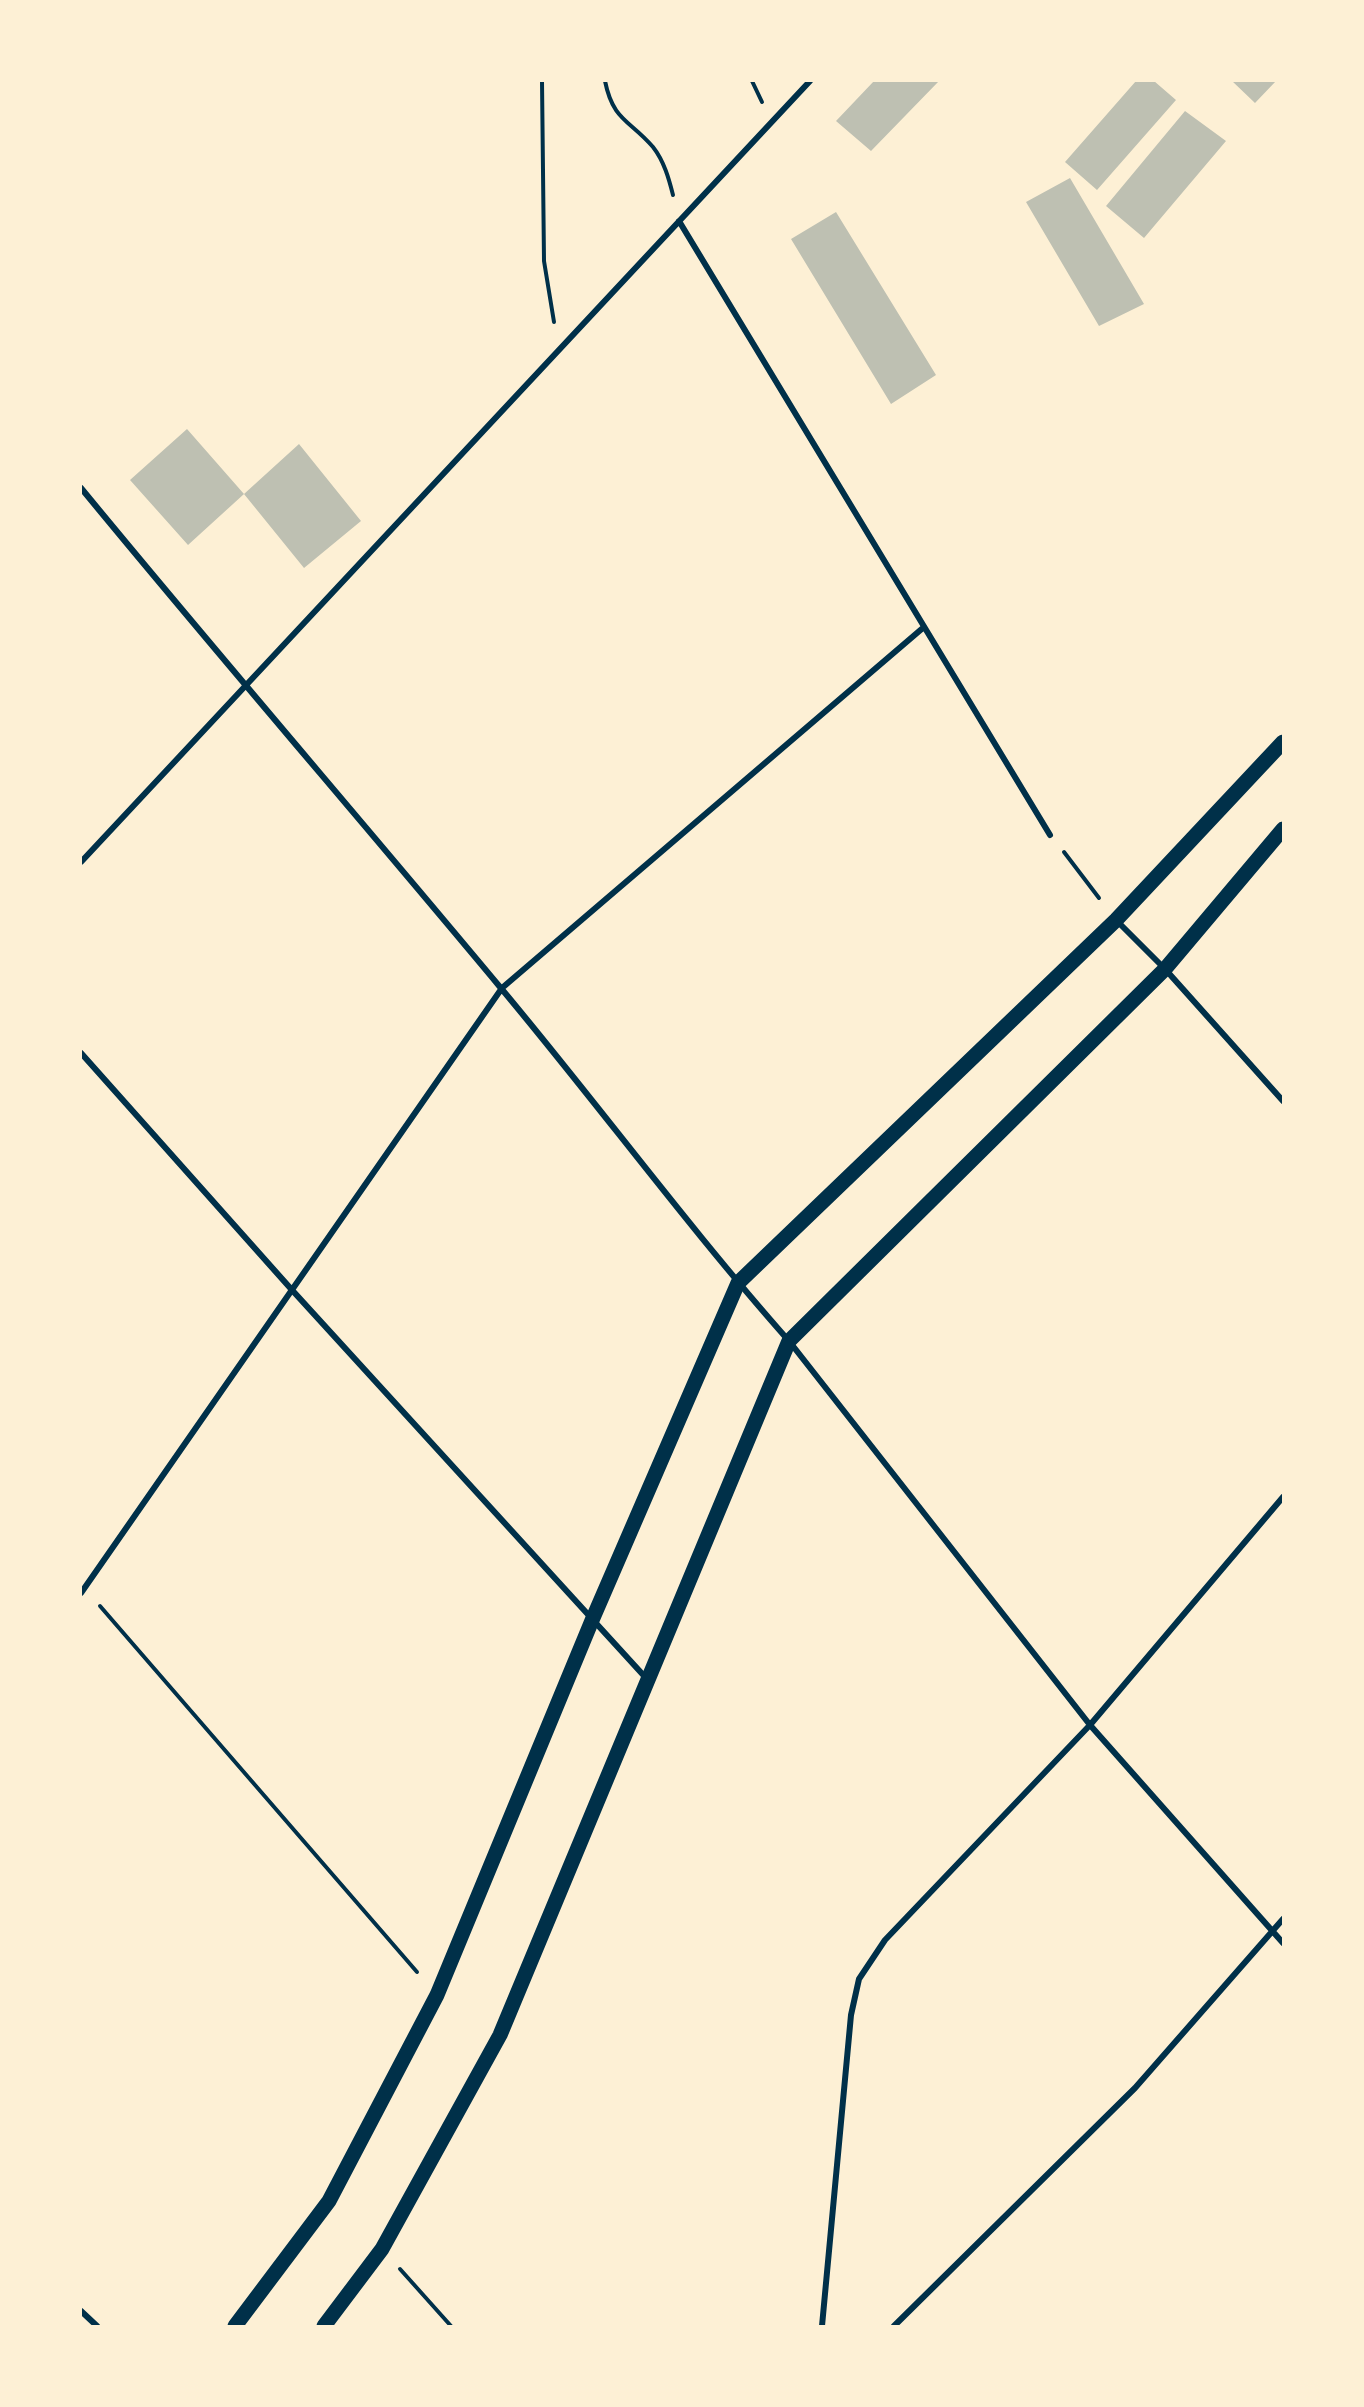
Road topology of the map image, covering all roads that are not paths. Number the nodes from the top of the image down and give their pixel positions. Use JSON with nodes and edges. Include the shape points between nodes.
{"nodes":[{"id":1,"x":810,"y":81,"type":"edge"},
{"id":2,"x":679,"y":221,"type":"junction"},
{"id":3,"x":81,"y":488,"type":"edge"},
{"id":4,"x":924,"y":627,"type":"junction"},
{"id":5,"x":245,"y":687,"type":"junction"},
{"id":6,"x":1283,"y":742,"type":"edge"},
{"id":7,"x":1283,"y":829,"type":"edge"},
{"id":8,"x":1050,"y":835,"type":"road end"},
{"id":9,"x":81,"y":862,"type":"edge"},
{"id":10,"x":1116,"y":920,"type":"junction"},
{"id":11,"x":1165,"y":969,"type":"junction"},
{"id":12,"x":502,"y":988,"type":"junction"},
{"id":13,"x":81,"y":1053,"type":"edge"},
{"id":14,"x":1283,"y":1101,"type":"edge"},
{"id":15,"x":738,"y":1283,"type":"junction"},
{"id":16,"x":292,"y":1290,"type":"junction"},
{"id":17,"x":789,"y":1341,"type":"junction"},
{"id":18,"x":1283,"y":1497,"type":"edge"},
{"id":19,"x":82,"y":1588,"type":"edge"},
{"id":20,"x":593,"y":1618,"type":"junction"},
{"id":21,"x":647,"y":1679,"type":"junction"},
{"id":22,"x":1090,"y":1725,"type":"junction"},
{"id":23,"x":1283,"y":1919,"type":"edge"},
{"id":24,"x":1272,"y":1930,"type":"junction"},
{"id":25,"x":1283,"y":1943,"type":"edge"},
{"id":26,"x":81,"y":2311,"type":"edge"},
{"id":27,"x":98,"y":2326,"type":"edge"},
{"id":28,"x":235,"y":2326,"type":"edge"},
{"id":29,"x":324,"y":2326,"type":"edge"},
{"id":30,"x":822,"y":2326,"type":"edge"},
{"id":31,"x":894,"y":2326,"type":"edge"}],
"edges":[{"from":1,"to":2,"type":"street"},
{"from":2,"to":4,"type":"street"},
{"from":2,"to":5,"type":"street"},
{"from":3,"to":5,"type":"street"},
{"from":4,"to":8,"type":"street"},
{"from":4,"to":12,"type":"street"},
{"from":5,"to":9,"type":"street"},
{"from":5,"to":12,"type":"street"},
{"from":6,"to":10,"type":"main road"},
{"from":7,"to":11,"type":"main road"},
{"from":10,"to":11,"type":"street"},
{"from":10,"to":15,"type":"main road"},
{"from":11,"to":14,"type":"street"},
{"from":11,"to":17,"type":"main road"},
{"from":12,"to":15,"type":"street"},
{"from":12,"to":16,"type":"street"},
{"from":13,"to":16,"type":"street"},
{"from":15,"to":17,"type":"street"},
{"from":15,"to":20,"type":"main road"},
{"from":16,"to":19,"type":"street"},
{"from":16,"to":20,"type":"street"},
{"from":17,"to":21,"type":"main road"},
{"from":17,"to":22,"type":"street"},
{"from":18,"to":22,"type":"street"},
{"from":20,"to":21,"type":"street"},
{"from":20,"to":28,"type":"main road","via":[[437,1995],[329,2201]]},
{"from":21,"to":29,"type":"main road","via":[[500,2035],[382,2249]]},
{"from":22,"to":24,"type":"street"},
{"from":22,"to":30,"type":"street","via":[[885,1940],[859,1979],[851,2015]]},
{"from":23,"to":24,"type":"street"},
{"from":24,"to":25,"type":"street"},
{"from":24,"to":31,"type":"street","via":[[1135,2088]]},
{"from":26,"to":27,"type":"street"}]}
